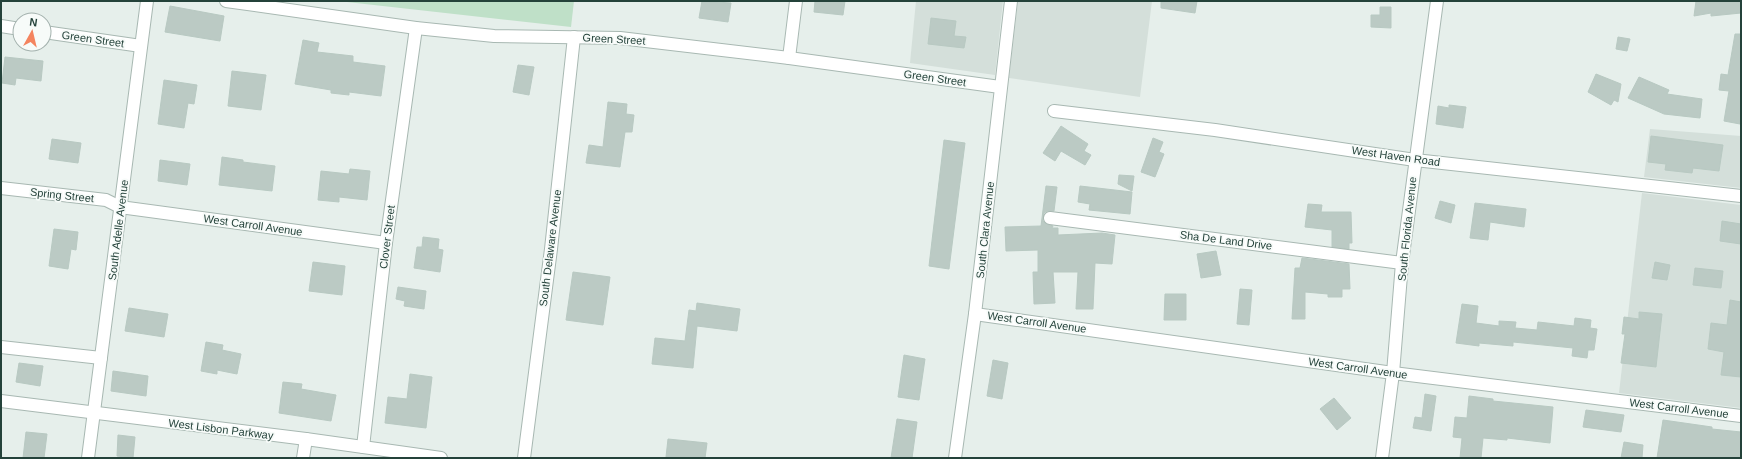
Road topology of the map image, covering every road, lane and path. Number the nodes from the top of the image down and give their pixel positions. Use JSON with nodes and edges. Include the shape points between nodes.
{"nodes":[{"id":1,"x":147,"y":1,"type":"edge"},
{"id":2,"x":226,"y":1,"type":"edge"},
{"id":3,"x":796,"y":1,"type":"edge"},
{"id":4,"x":1011,"y":1,"type":"edge"},
{"id":5,"x":1436,"y":1,"type":"edge"},
{"id":6,"x":1,"y":26,"type":"edge"},
{"id":7,"x":12,"y":28,"type":"edge"},
{"id":8,"x":416,"y":28,"type":"junction"},
{"id":9,"x":52,"y":33,"type":"edge"},
{"id":10,"x":574,"y":37,"type":"junction"},
{"id":11,"x":141,"y":46,"type":"junction"},
{"id":12,"x":789,"y":58,"type":"junction"},
{"id":13,"x":1000,"y":87,"type":"junction"},
{"id":14,"x":1054,"y":111,"type":"dead end"},
{"id":15,"x":1415,"y":160,"type":"junction"},
{"id":16,"x":1,"y":188,"type":"edge"},
{"id":17,"x":1740,"y":196,"type":"edge"},
{"id":18,"x":120,"y":207,"type":"junction"},
{"id":19,"x":1050,"y":218,"type":"dead end"},
{"id":20,"x":386,"y":242,"type":"junction"},
{"id":21,"x":1402,"y":263,"type":"junction"},
{"id":22,"x":975,"y":314,"type":"junction"},
{"id":23,"x":1,"y":347,"type":"edge"},
{"id":24,"x":101,"y":358,"type":"junction"},
{"id":25,"x":1393,"y":373,"type":"junction"},
{"id":26,"x":1,"y":401,"type":"edge"},
{"id":27,"x":94,"y":413,"type":"junction"},
{"id":28,"x":1741,"y":416,"type":"edge"},
{"id":29,"x":306,"y":439,"type":"junction"},
{"id":30,"x":363,"y":447,"type":"junction"},
{"id":31,"x":88,"y":458,"type":"edge"},
{"id":32,"x":303,"y":458,"type":"edge"},
{"id":33,"x":441,"y":458,"type":"edge"},
{"id":34,"x":524,"y":458,"type":"edge"},
{"id":35,"x":955,"y":458,"type":"edge"},
{"id":36,"x":1382,"y":458,"type":"edge"}],
"edges":[{"from":1,"to":11,"type":"street","name":"South Adelle Avenue"},
{"from":2,"to":8,"type":"street","name":"Green Street"},
{"from":3,"to":12,"type":"street"},
{"from":4,"to":13,"type":"street","name":"South Clara Avenue"},
{"from":5,"to":15,"type":"street","name":"South Florida Avenue"},
{"from":6,"to":7,"type":"street"},
{"from":8,"to":10,"type":"street","name":"Green Street","via":[[494,36]]},
{"from":8,"to":20,"type":"street","name":"Clover Street"},
{"from":9,"to":11,"type":"street","name":"Green Street"},
{"from":10,"to":12,"type":"street","name":"Green Street","via":[[620,38]]},
{"from":10,"to":34,"type":"street","name":"South Delaware Avenue","via":[[551,249]]},
{"from":11,"to":18,"type":"street","name":"South Adelle Avenue"},
{"from":12,"to":13,"type":"street","name":"Green Street"},
{"from":13,"to":22,"type":"street","name":"South Clara Avenue"},
{"from":14,"to":15,"type":"street","name":"West Haven Road","via":[[1215,130]]},
{"from":15,"to":17,"type":"street","name":"West Haven Road"},
{"from":15,"to":21,"type":"street","name":"South Florida Avenue"},
{"from":16,"to":18,"type":"street","name":"Spring Street","via":[[106,200]]},
{"from":18,"to":20,"type":"street","name":"West Carroll Avenue"},
{"from":18,"to":24,"type":"street","name":"South Adelle Avenue"},
{"from":19,"to":21,"type":"street","name":"Sha De Land Drive"},
{"from":20,"to":30,"type":"street","name":"Clover Street"},
{"from":21,"to":25,"type":"street","name":"South Florida Avenue"},
{"from":22,"to":25,"type":"street","name":"West Carroll Avenue"},
{"from":22,"to":35,"type":"street","name":"South Clara Avenue"},
{"from":23,"to":24,"type":"street"},
{"from":24,"to":27,"type":"street","name":"South Adelle Avenue"},
{"from":25,"to":28,"type":"street","name":"West Carroll Avenue"},
{"from":25,"to":36,"type":"street","name":"South Florida Avenue"},
{"from":26,"to":27,"type":"street","name":"West Lisbon Parkway"},
{"from":27,"to":29,"type":"street","name":"West Lisbon Parkway"},
{"from":27,"to":31,"type":"street","name":"South Adelle Avenue"},
{"from":29,"to":30,"type":"street","name":"West Lisbon Parkway"},
{"from":29,"to":32,"type":"street"},
{"from":30,"to":33,"type":"street","name":"West Lisbon Parkway"}]}
